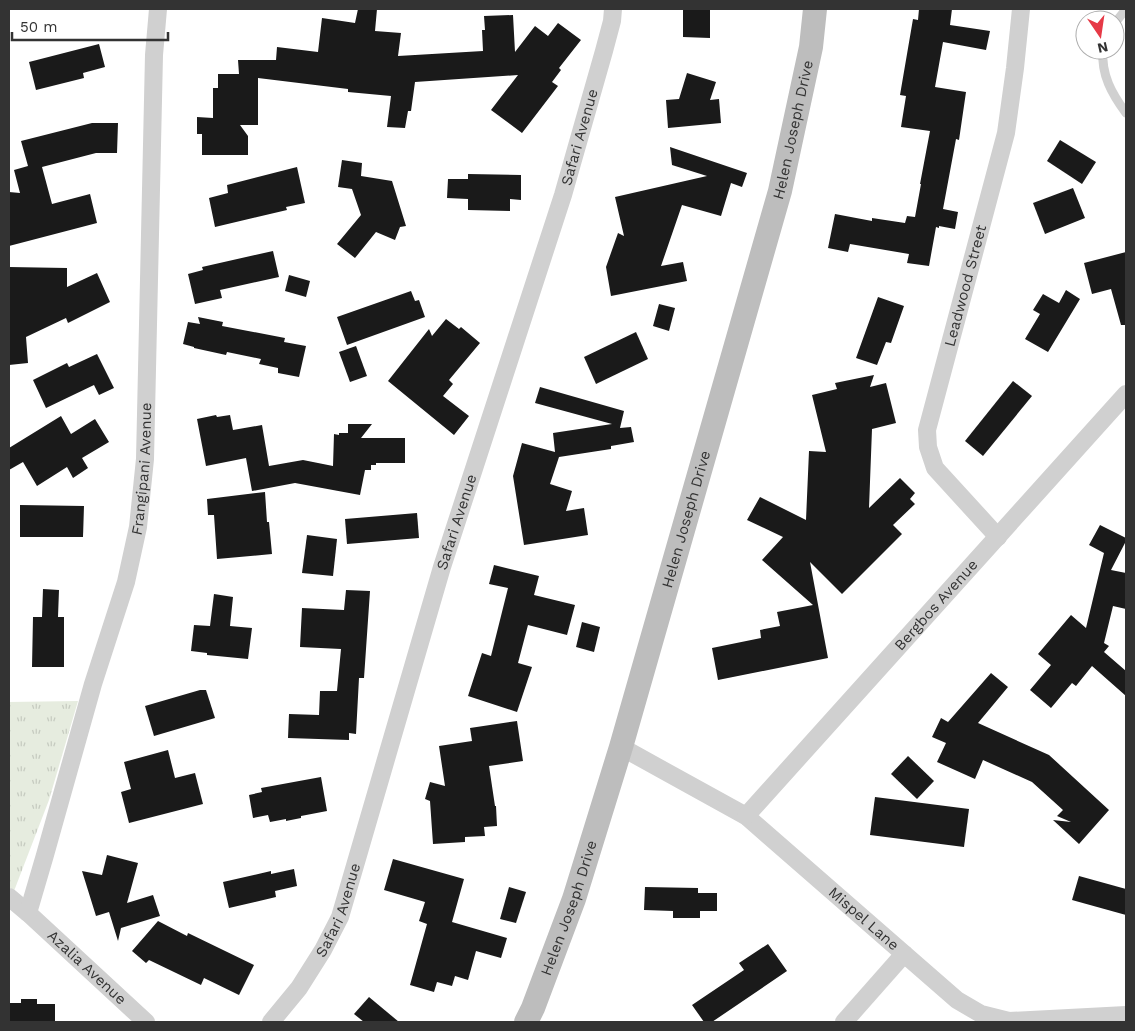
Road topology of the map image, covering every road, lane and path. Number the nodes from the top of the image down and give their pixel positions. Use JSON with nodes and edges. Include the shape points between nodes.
{"nodes":[{"id":1,"x":158,"y":9,"type":"edge"},
{"id":2,"x":613,"y":9,"type":"edge"},
{"id":3,"x":815,"y":9,"type":"edge"},
{"id":4,"x":1021,"y":9,"type":"edge"},
{"id":5,"x":1102,"y":60,"type":"edge"},
{"id":6,"x":1126,"y":113,"type":"edge"},
{"id":7,"x":1126,"y":396,"type":"edge"},
{"id":8,"x":998,"y":537,"type":"junction"},
{"id":9,"x":621,"y":747,"type":"junction"},
{"id":10,"x":746,"y":816,"type":"junction"},
{"id":11,"x":9,"y":897,"type":"edge"},
{"id":12,"x":28,"y":913,"type":"junction"},
{"id":13,"x":904,"y":954,"type":"junction"},
{"id":14,"x":1126,"y":1015,"type":"edge"},
{"id":15,"x":146,"y":1022,"type":"edge"},
{"id":16,"x":272,"y":1022,"type":"edge"},
{"id":17,"x":526,"y":1022,"type":"edge"},
{"id":18,"x":844,"y":1022,"type":"edge"}],
"edges":[{"from":1,"to":12,"type":"street","name":"Frangipani Avenue","via":[[154,55],[145,459],[138,527],[126,582],[92,684]]},
{"from":2,"to":16,"type":"street","name":"Safari Avenue","via":[[563,195],[442,567],[340,917],[299,988]]},
{"from":3,"to":9,"type":"street","name":"Helen Joseph Drive","via":[[811,47],[780,191]]},
{"from":4,"to":8,"type":"street","name":"Leadwood Street","via":[[1006,133],[928,430],[928,447],[935,468]]},
{"from":5,"to":6,"type":"lane","via":[[1107,83]]},
{"from":7,"to":8,"type":"street","name":"Bergbos Avenue"},
{"from":8,"to":10,"type":"street","name":"Bergbos Avenue"},
{"from":9,"to":10,"type":"street","name":"Mispel Lane"},
{"from":9,"to":17,"type":"street","name":"Helen Joseph Drive","via":[[574,899]]},
{"from":10,"to":13,"type":"street","name":"Mispel Lane"},
{"from":11,"to":12,"type":"street","name":"Azalia Avenue"},
{"from":12,"to":15,"type":"street","name":"Azalia Avenue"},
{"from":13,"to":14,"type":"street","name":"Mispel Lane","via":[[957,1000],[981,1014],[1009,1021]]},
{"from":13,"to":18,"type":"street"}]}
